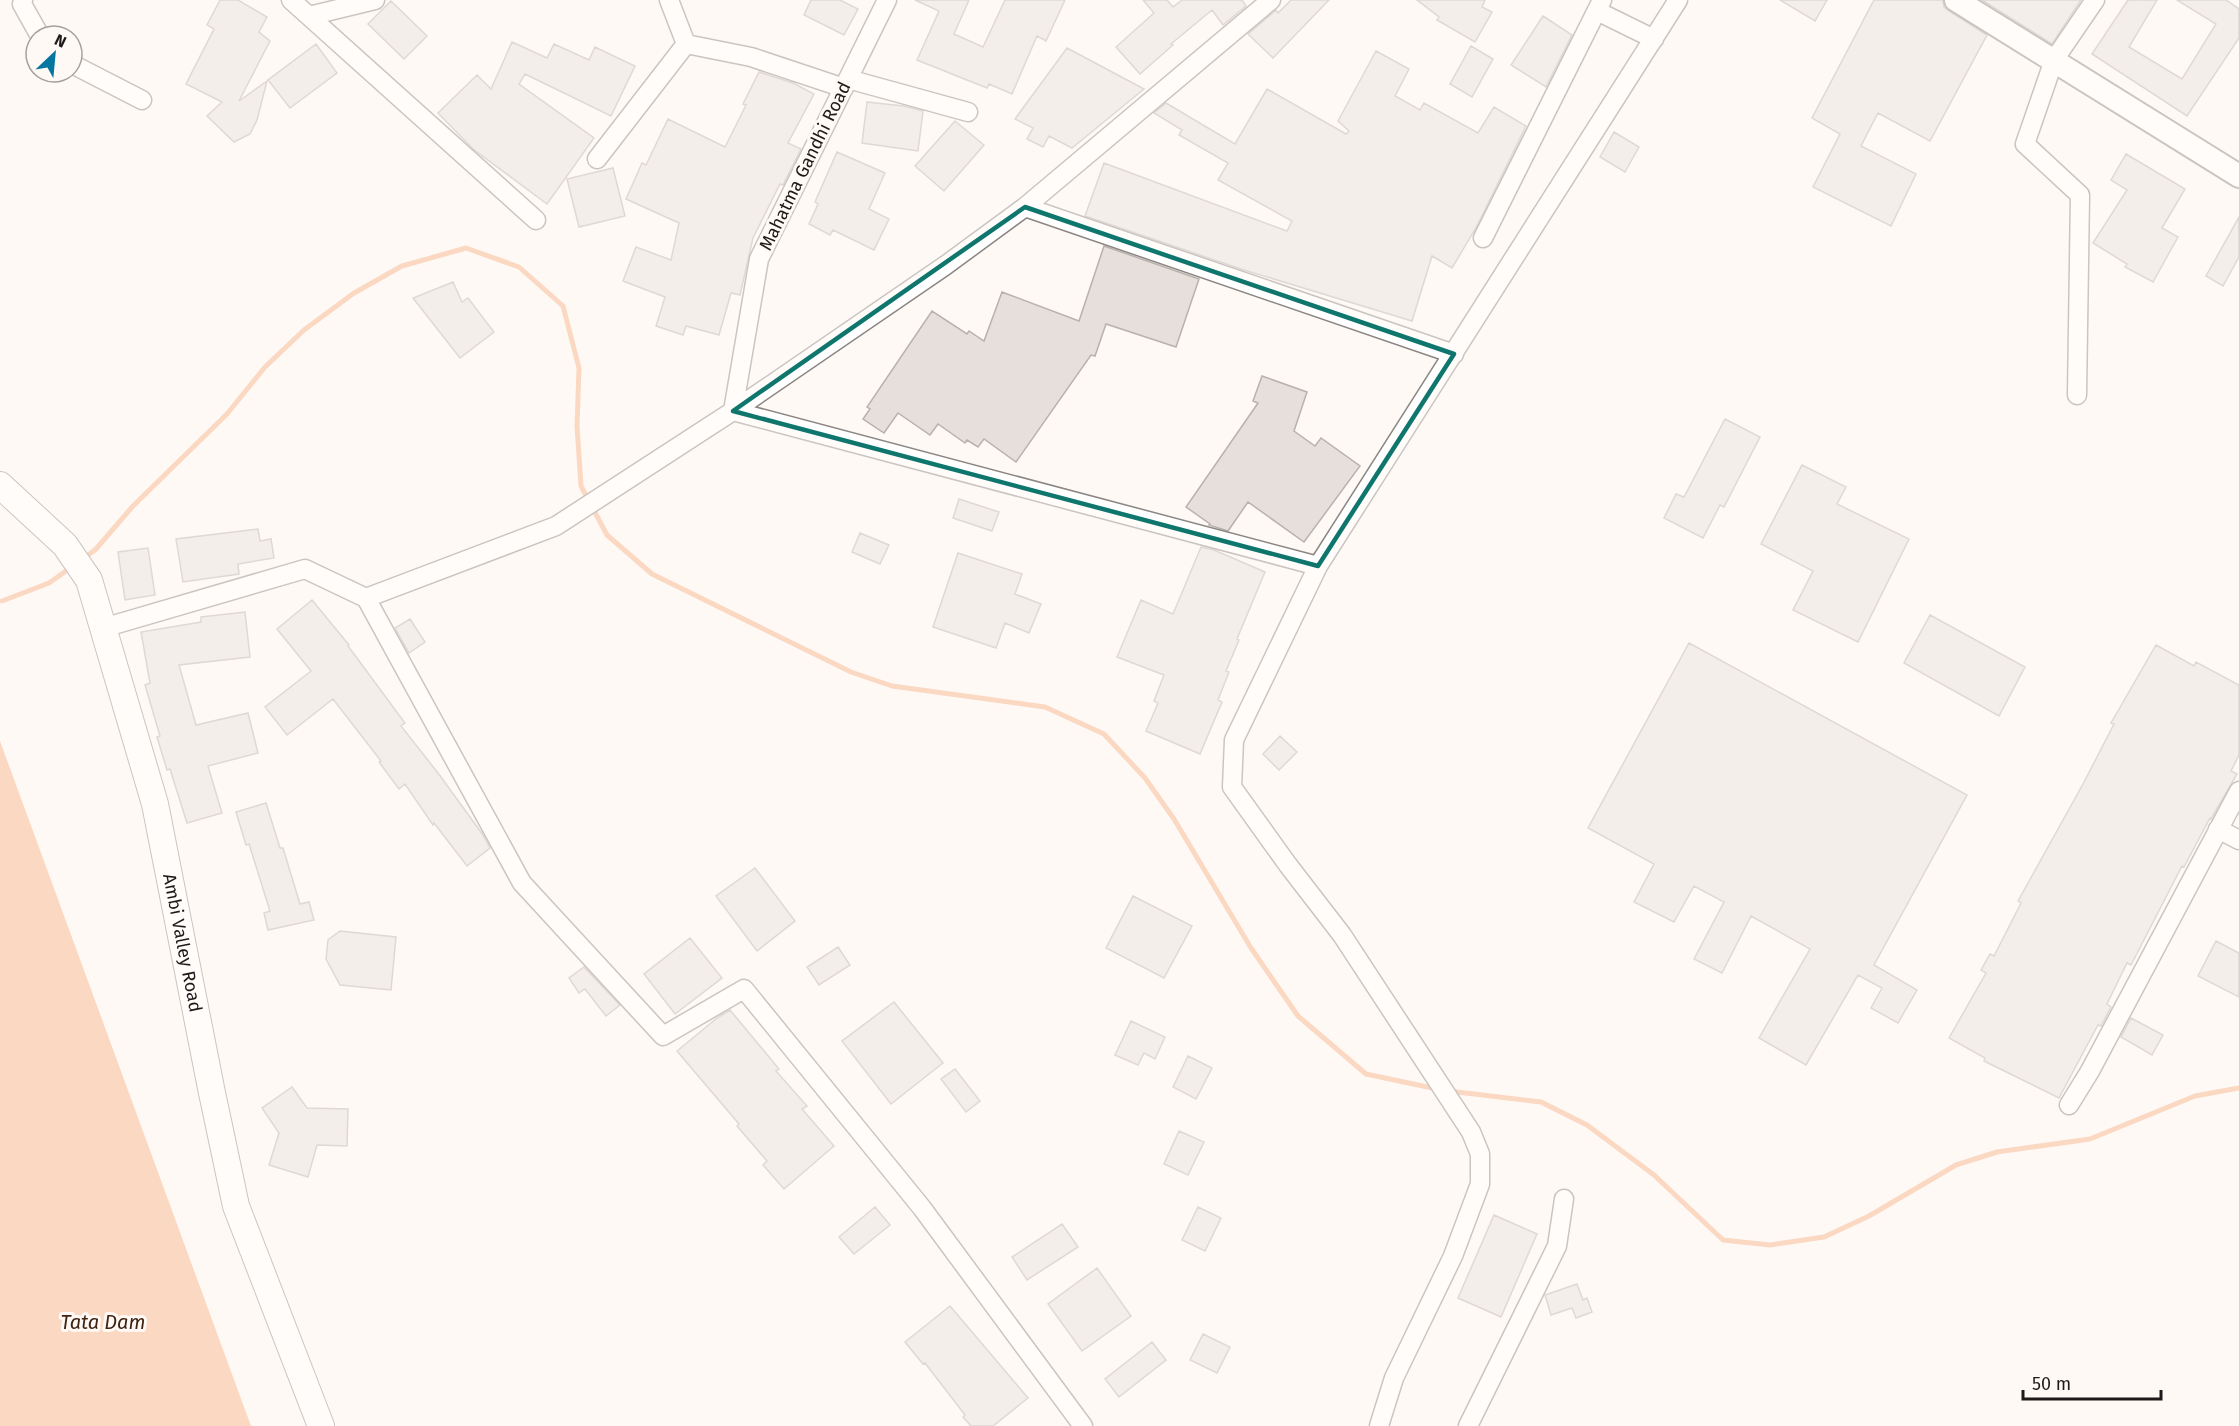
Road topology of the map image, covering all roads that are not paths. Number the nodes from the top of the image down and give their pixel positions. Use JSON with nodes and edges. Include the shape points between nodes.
{"nodes":[{"id":1,"x":22,"y":0,"type":"edge"},
{"id":2,"x":291,"y":0,"type":"edge"},
{"id":3,"x":375,"y":0,"type":"edge"},
{"id":4,"x":669,"y":0,"type":"edge"},
{"id":5,"x":887,"y":0,"type":"edge"},
{"id":6,"x":1271,"y":0,"type":"edge"},
{"id":7,"x":1678,"y":0,"type":"edge"},
{"id":8,"x":1956,"y":0,"type":"edge"},
{"id":9,"x":2096,"y":0,"type":"edge"},
{"id":10,"x":1600,"y":6,"type":"edge"},
{"id":11,"x":309,"y":16,"type":"junction"},
{"id":12,"x":33,"y":24,"type":"edge"},
{"id":13,"x":1654,"y":39,"type":"junction"},
{"id":14,"x":687,"y":44,"type":"junction"},
{"id":15,"x":2054,"y":60,"type":"junction"},
{"id":16,"x":84,"y":70,"type":"edge"},
{"id":17,"x":846,"y":84,"type":"junction"},
{"id":18,"x":142,"y":100,"type":"dead end"},
{"id":19,"x":968,"y":112,"type":"dead end"},
{"id":20,"x":597,"y":159,"type":"dead end"},
{"id":21,"x":2239,"y":176,"type":"edge"},
{"id":22,"x":1025,"y":207,"type":"junction"},
{"id":23,"x":536,"y":220,"type":"dead end"},
{"id":24,"x":1483,"y":238,"type":"dead end"},
{"id":25,"x":1454,"y":354,"type":"junction"},
{"id":26,"x":2077,"y":395,"type":"dead end"},
{"id":27,"x":733,"y":411,"type":"junction"},
{"id":28,"x":0,"y":485,"type":"edge"},
{"id":29,"x":1318,"y":566,"type":"junction"},
{"id":30,"x":366,"y":598,"type":"junction"},
{"id":31,"x":103,"y":628,"type":"junction"},
{"id":32,"x":2239,"y":791,"type":"edge"},
{"id":33,"x":2218,"y":829,"type":"junction"},
{"id":34,"x":2239,"y":840,"type":"edge"},
{"id":35,"x":2069,"y":1105,"type":"dead end"},
{"id":36,"x":1564,"y":1199,"type":"dead end"},
{"id":37,"x":321,"y":1426,"type":"edge"},
{"id":38,"x":1083,"y":1426,"type":"edge"},
{"id":39,"x":1379,"y":1426,"type":"edge"},
{"id":40,"x":1468,"y":1426,"type":"edge"}],
"edges":[{"from":1,"to":12,"type":"street"},
{"from":2,"to":11,"type":"street"},
{"from":3,"to":11,"type":"street"},
{"from":4,"to":14,"type":"street"},
{"from":5,"to":17,"type":"street","name":"Mahatma Gandhi Road"},
{"from":6,"to":22,"type":"street"},
{"from":7,"to":13,"type":"street"},
{"from":8,"to":15,"type":"street"},
{"from":9,"to":15,"type":"street"},
{"from":10,"to":13,"type":"street"},
{"from":10,"to":24,"type":"street"},
{"from":11,"to":23,"type":"street"},
{"from":13,"to":25,"type":"street"},
{"from":14,"to":17,"type":"street","via":[[751,57]]},
{"from":14,"to":20,"type":"street"},
{"from":15,"to":21,"type":"street"},
{"from":15,"to":26,"type":"street","via":[[2025,144],[2080,195]]},
{"from":16,"to":18,"type":"street"},
{"from":17,"to":19,"type":"street"},
{"from":17,"to":27,"type":"street","name":"Mahatma Gandhi Road","via":[[759,259]]},
{"from":22,"to":25,"type":"street"},
{"from":22,"to":27,"type":"street"},
{"from":25,"to":29,"type":"street"},
{"from":27,"to":29,"type":"street"},
{"from":27,"to":30,"type":"street","via":[[555,526]]},
{"from":28,"to":31,"type":"main road","name":"Ambi Valley Road","via":[[65,545],[89,580]]},
{"from":29,"to":39,"type":"street","via":[[1234,740],[1232,787],[1342,935],[1418,1047],[1471,1132],[1480,1154],[1480,1184],[1453,1256],[1394,1378]]},
{"from":30,"to":31,"type":"street","via":[[305,569]]},
{"from":30,"to":38,"type":"street","via":[[522,883],[663,1036],[744,989],[922,1208]]},
{"from":31,"to":37,"type":"main road","name":"Ambi Valley Road","via":[[155,804],[236,1206]]},
{"from":32,"to":33,"type":"street"},
{"from":33,"to":34,"type":"street"},
{"from":33,"to":35,"type":"street"},
{"from":36,"to":40,"type":"street","via":[[1557,1246]]}]}
